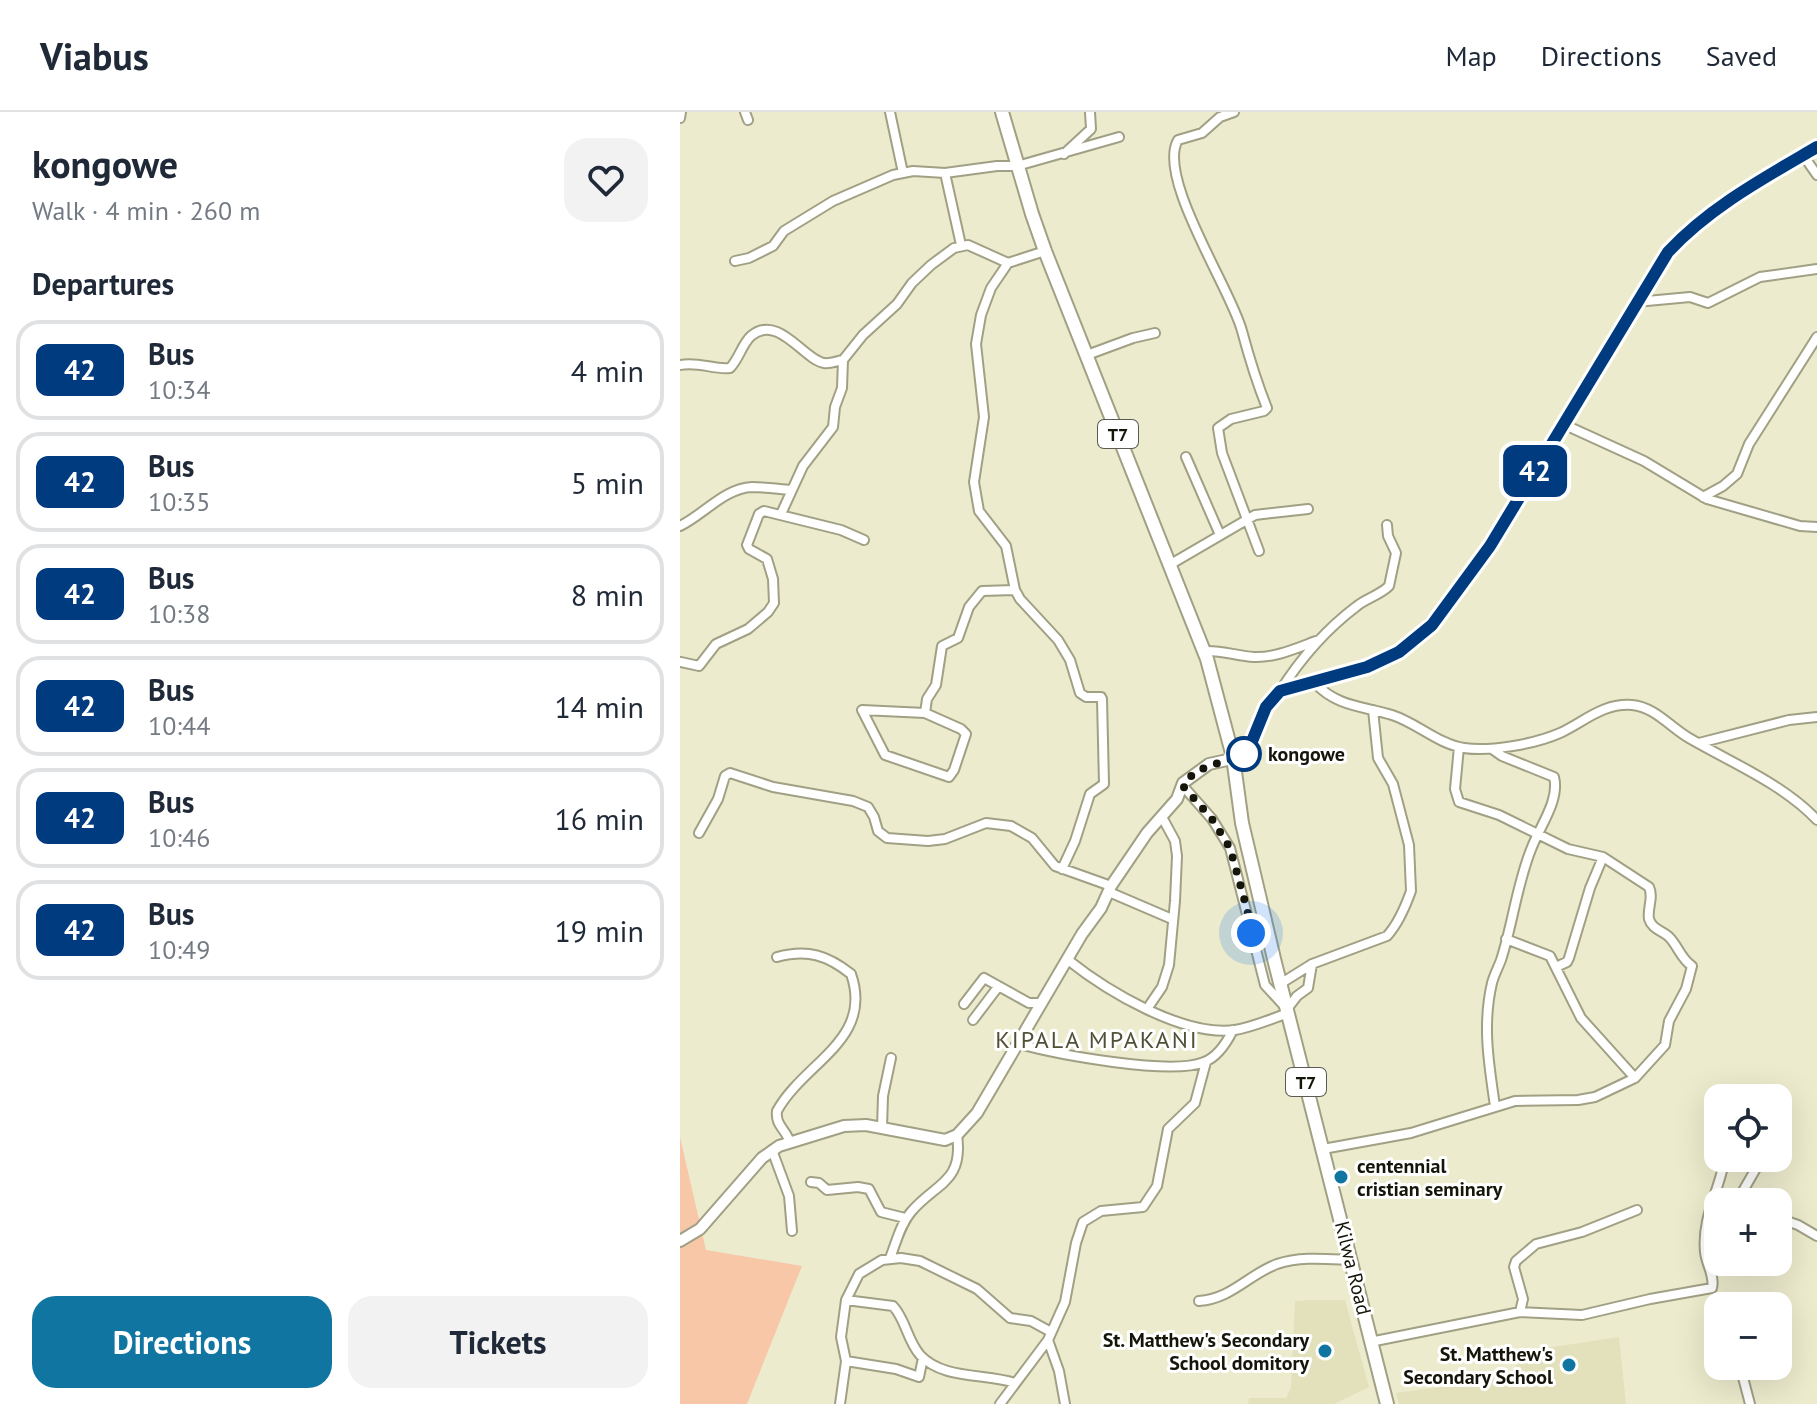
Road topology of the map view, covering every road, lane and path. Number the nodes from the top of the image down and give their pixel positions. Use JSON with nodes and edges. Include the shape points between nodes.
{"nodes":[{"id":1,"x":681,"y":112,"type":"edge"},
{"id":2,"x":890,"y":112,"type":"edge"},
{"id":3,"x":1002,"y":112,"type":"edge"},
{"id":4,"x":1090,"y":112,"type":"edge"},
{"id":5,"x":1234,"y":112,"type":"edge"},
{"id":6,"x":680,"y":118,"type":"edge"},
{"id":7,"x":1119,"y":137,"type":"dead end"},
{"id":8,"x":1817,"y":147,"type":"edge"},
{"id":9,"x":1063,"y":154,"type":"junction"},
{"id":10,"x":1803,"y":155,"type":"junction"},
{"id":11,"x":1017,"y":166,"type":"junction"},
{"id":12,"x":903,"y":173,"type":"junction"},
{"id":13,"x":945,"y":173,"type":"junction"},
{"id":14,"x":1817,"y":175,"type":"edge"},
{"id":15,"x":961,"y":245,"type":"junction"},
{"id":16,"x":1045,"y":251,"type":"junction"},
{"id":17,"x":735,"y":261,"type":"dead end"},
{"id":18,"x":1008,"y":263,"type":"junction"},
{"id":19,"x":1817,"y":269,"type":"edge"},
{"id":20,"x":1636,"y":302,"type":"junction"},
{"id":21,"x":1155,"y":333,"type":"dead end"},
{"id":22,"x":1817,"y":337,"type":"edge"},
{"id":23,"x":1087,"y":355,"type":"junction"},
{"id":24,"x":843,"y":360,"type":"junction"},
{"id":25,"x":680,"y":365,"type":"edge"},
{"id":26,"x":1563,"y":424,"type":"junction"},
{"id":27,"x":1186,"y":457,"type":"dead end"},
{"id":28,"x":791,"y":490,"type":"junction"},
{"id":29,"x":1703,"y":497,"type":"junction"},
{"id":30,"x":1308,"y":509,"type":"dead end"},
{"id":31,"x":781,"y":514,"type":"junction"},
{"id":32,"x":1246,"y":520,"type":"junction"},
{"id":33,"x":1387,"y":525,"type":"dead end"},
{"id":34,"x":680,"y":526,"type":"edge"},
{"id":35,"x":1817,"y":527,"type":"edge"},
{"id":36,"x":1220,"y":535,"type":"junction"},
{"id":37,"x":864,"y":540,"type":"dead end"},
{"id":38,"x":1259,"y":551,"type":"dead end"},
{"id":39,"x":1171,"y":564,"type":"junction"},
{"id":40,"x":1015,"y":590,"type":"junction"},
{"id":41,"x":1317,"y":641,"type":"junction"},
{"id":42,"x":1204,"y":651,"type":"junction"},
{"id":43,"x":681,"y":662,"type":"edge"},
{"id":44,"x":1315,"y":683,"type":"junction"},
{"id":45,"x":1280,"y":691,"type":"junction"},
{"id":46,"x":1373,"y":710,"type":"junction"},
{"id":47,"x":925,"y":713,"type":"junction"},
{"id":48,"x":1817,"y":717,"type":"edge"},
{"id":49,"x":1699,"y":743,"type":"junction"},
{"id":50,"x":1459,"y":747,"type":"junction"},
{"id":51,"x":1492,"y":749,"type":"junction"},
{"id":52,"x":1233,"y":757,"type":"junction"},
{"id":53,"x":1183,"y":786,"type":"junction"},
{"id":54,"x":1162,"y":817,"type":"junction"},
{"id":55,"x":1817,"y":820,"type":"edge"},
{"id":56,"x":699,"y":833,"type":"dead end"},
{"id":57,"x":1539,"y":833,"type":"junction"},
{"id":58,"x":1603,"y":857,"type":"junction"},
{"id":59,"x":1062,"y":869,"type":"junction"},
{"id":60,"x":1110,"y":889,"type":"junction"},
{"id":61,"x":1172,"y":919,"type":"junction"},
{"id":62,"x":1506,"y":939,"type":"junction"},
{"id":63,"x":777,"y":957,"type":"dead end"},
{"id":64,"x":1068,"y":960,"type":"junction"},
{"id":65,"x":1312,"y":964,"type":"junction"},
{"id":66,"x":1556,"y":967,"type":"junction"},
{"id":67,"x":1280,"y":984,"type":"junction"},
{"id":68,"x":998,"y":987,"type":"junction"},
{"id":69,"x":1042,"y":1003,"type":"junction"},
{"id":70,"x":964,"y":1004,"type":"dead end"},
{"id":71,"x":1147,"y":1009,"type":"junction"},
{"id":72,"x":1288,"y":1011,"type":"junction"},
{"id":73,"x":973,"y":1020,"type":"dead end"},
{"id":74,"x":1233,"y":1030,"type":"junction"},
{"id":75,"x":1019,"y":1044,"type":"junction"},
{"id":76,"x":891,"y":1058,"type":"dead end"},
{"id":77,"x":1206,"y":1062,"type":"junction"},
{"id":78,"x":1635,"y":1078,"type":"junction"},
{"id":79,"x":1495,"y":1106,"type":"junction"},
{"id":80,"x":882,"y":1128,"type":"junction"},
{"id":81,"x":957,"y":1135,"type":"junction"},
{"id":82,"x":790,"y":1143,"type":"junction"},
{"id":83,"x":1323,"y":1149,"type":"junction"},
{"id":84,"x":772,"y":1150,"type":"junction"},
{"id":85,"x":1722,"y":1172,"type":"edge"},
{"id":86,"x":811,"y":1182,"type":"dead end"},
{"id":87,"x":1637,"y":1210,"type":"dead end"},
{"id":88,"x":905,"y":1218,"type":"junction"},
{"id":89,"x":1792,"y":1223,"type":"edge"},
{"id":90,"x":792,"y":1231,"type":"dead end"},
{"id":91,"x":1817,"y":1236,"type":"edge"},
{"id":92,"x":680,"y":1241,"type":"edge"},
{"id":93,"x":890,"y":1258,"type":"junction"},
{"id":94,"x":1351,"y":1260,"type":"junction"},
{"id":95,"x":846,"y":1300,"type":"junction"},
{"id":96,"x":1199,"y":1301,"type":"dead end"},
{"id":97,"x":1520,"y":1312,"type":"junction"},
{"id":98,"x":1049,"y":1336,"type":"junction"},
{"id":99,"x":1370,"y":1342,"type":"junction"},
{"id":100,"x":923,"y":1358,"type":"junction"},
{"id":101,"x":846,"y":1361,"type":"junction"},
{"id":102,"x":1744,"y":1380,"type":"edge"},
{"id":103,"x":1015,"y":1383,"type":"junction"},
{"id":104,"x":840,"y":1404,"type":"edge"},
{"id":105,"x":1000,"y":1404,"type":"edge"},
{"id":106,"x":1065,"y":1404,"type":"edge"},
{"id":107,"x":1387,"y":1404,"type":"edge"},
{"id":108,"x":1750,"y":1404,"type":"edge"}],
"edges":[{"from":1,"to":6,"type":"street"},
{"from":2,"to":12,"type":"street"},
{"from":3,"to":11,"type":"highway","number":"T7"},
{"from":4,"to":9,"type":"street","via":[[1091,129]]},
{"from":5,"to":32,"type":"street","via":[[1202,133],[1178,140],[1173,150],[1184,202],[1239,321],[1267,408],[1218,428]]},
{"from":7,"to":9,"type":"street"},
{"from":8,"to":10,"type":"main road"},
{"from":9,"to":11,"type":"street"},
{"from":10,"to":14,"type":"street"},
{"from":10,"to":20,"type":"main road","via":[[1750,185],[1685,235]]},
{"from":11,"to":13,"type":"street"},
{"from":11,"to":16,"type":"highway","number":"T7"},
{"from":12,"to":13,"type":"street"},
{"from":12,"to":17,"type":"street","via":[[833,201],[784,231],[773,246]]},
{"from":13,"to":15,"type":"street"},
{"from":15,"to":18,"type":"street"},
{"from":15,"to":24,"type":"street","via":[[912,283]]},
{"from":16,"to":18,"type":"street"},
{"from":16,"to":23,"type":"highway","number":"T7"},
{"from":18,"to":40,"type":"street","via":[[991,288],[976,331],[984,417],[974,482],[979,511],[1006,546]]},
{"from":19,"to":20,"type":"street","via":[[1760,277],[1708,303],[1690,297]]},
{"from":20,"to":26,"type":"main road"},
{"from":21,"to":23,"type":"street"},
{"from":22,"to":29,"type":"street","via":[[1749,444],[1737,474]]},
{"from":23,"to":39,"type":"highway","number":"T7"},
{"from":24,"to":25,"type":"street","via":[[826,364],[788,337],[765,332],[751,337],[730,368]]},
{"from":24,"to":28,"type":"street","via":[[833,427]]},
{"from":26,"to":29,"type":"street","via":[[1644,461]]},
{"from":26,"to":44,"type":"main road","via":[[1490,546],[1420,636],[1367,667]]},
{"from":27,"to":36,"type":"street"},
{"from":28,"to":31,"type":"street"},
{"from":28,"to":34,"type":"street","via":[[742,489]]},
{"from":29,"to":35,"type":"street"},
{"from":30,"to":32,"type":"street","via":[[1266,512]]},
{"from":31,"to":37,"type":"street"},
{"from":31,"to":43,"type":"street","via":[[759,514],[748,541],[749,549],[763,555],[769,566],[775,593],[771,607],[748,629],[716,644],[699,666]]},
{"from":32,"to":36,"type":"street"},
{"from":32,"to":38,"type":"street"},
{"from":33,"to":41,"type":"street","via":[[1396,553],[1392,582]]},
{"from":36,"to":39,"type":"street"},
{"from":39,"to":42,"type":"highway","number":"T7"},
{"from":40,"to":47,"type":"street","via":[[982,591],[972,600],[958,638],[942,646]]},
{"from":40,"to":59,"type":"street","via":[[1058,640],[1080,693],[1102,699],[1104,784],[1090,794]]},
{"from":41,"to":42,"type":"street","via":[[1256,657]]},
{"from":41,"to":45,"type":"street"},
{"from":42,"to":52,"type":"highway","number":"T7"},
{"from":44,"to":45,"type":"main road"},
{"from":44,"to":46,"type":"street","via":[[1334,699]]},
{"from":45,"to":52,"type":"main road","via":[[1266,707],[1248,751]]},
{"from":46,"to":50,"type":"street"},
{"from":46,"to":65,"type":"street","via":[[1378,758],[1393,784],[1409,845],[1411,891],[1387,936]]},
{"from":47,"to":47,"type":"street","via":[[966,734],[949,777],[885,755],[862,710]]},
{"from":48,"to":49,"type":"street"},
{"from":49,"to":51,"type":"street","via":[[1644,708],[1618,705],[1543,740]]},
{"from":49,"to":55,"type":"street","via":[[1778,787]]},
{"from":50,"to":51,"type":"street"},
{"from":50,"to":57,"type":"street","via":[[1459,802]]},
{"from":51,"to":57,"type":"street","via":[[1554,777]]},
{"from":52,"to":53,"type":"main road","via":[[1199,770]]},
{"from":52,"to":67,"type":"highway","name":"Kilwa Road","number":"T7","via":[[1242,823]]},
{"from":53,"to":54,"type":"main road"},
{"from":53,"to":72,"type":"street","via":[[1230,848],[1265,985]]},
{"from":54,"to":60,"type":"main road"},
{"from":54,"to":61,"type":"street","via":[[1177,856]]},
{"from":56,"to":59,"type":"street","via":[[730,773],[868,807],[878,831],[887,838],[928,841],[986,823],[1011,826],[1032,838]]},
{"from":57,"to":58,"type":"street","via":[[1568,849]]},
{"from":57,"to":62,"type":"street"},
{"from":58,"to":66,"type":"street","via":[[1569,958]]},
{"from":58,"to":78,"type":"street","via":[[1649,887],[1652,926],[1667,935],[1692,966],[1665,1045]]},
{"from":59,"to":60,"type":"street"},
{"from":60,"to":61,"type":"street"},
{"from":60,"to":64,"type":"main road"},
{"from":61,"to":71,"type":"street","via":[[1168,969]]},
{"from":62,"to":66,"type":"street","via":[[1546,953]]},
{"from":62,"to":79,"type":"street","via":[[1491,986],[1487,1033]]},
{"from":63,"to":82,"type":"street","via":[[801,952],[824,956],[851,974],[857,998],[848,1031],[777,1111]]},
{"from":64,"to":69,"type":"main road"},
{"from":64,"to":71,"type":"street"},
{"from":65,"to":67,"type":"street"},
{"from":65,"to":72,"type":"street","via":[[1308,988]]},
{"from":66,"to":78,"type":"street","via":[[1581,1018]]},
{"from":67,"to":72,"type":"highway","name":"Kilwa Road","number":"T7"},
{"from":68,"to":69,"type":"street","via":[[1029,1003]]},
{"from":68,"to":70,"type":"street","via":[[983,979]]},
{"from":68,"to":73,"type":"street"},
{"from":69,"to":75,"type":"main road"},
{"from":71,"to":74,"type":"street","via":[[1195,1027]]},
{"from":72,"to":74,"type":"street"},
{"from":72,"to":83,"type":"highway","name":"Kilwa Road","number":"T7"},
{"from":74,"to":77,"type":"street"},
{"from":75,"to":77,"type":"street","via":[[1164,1068]]},
{"from":75,"to":81,"type":"main road","via":[[977,1113]]},
{"from":76,"to":80,"type":"street"},
{"from":77,"to":98,"type":"street","via":[[1195,1103],[1168,1129],[1157,1186],[1148,1201],[1142,1208],[1101,1211],[1083,1222],[1068,1293]]},
{"from":78,"to":79,"type":"street","via":[[1595,1097]]},
{"from":79,"to":83,"type":"street","via":[[1411,1133]]},
{"from":80,"to":81,"type":"main road","via":[[945,1140]]},
{"from":80,"to":82,"type":"main road","via":[[844,1126]]},
{"from":81,"to":88,"type":"street","via":[[959,1151],[948,1178]]},
{"from":82,"to":84,"type":"main road"},
{"from":83,"to":94,"type":"highway","name":"Kilwa Road","number":"T7"},
{"from":84,"to":90,"type":"street","via":[[789,1196]]},
{"from":84,"to":92,"type":"main road","via":[[709,1220]]},
{"from":85,"to":97,"type":"street","via":[[1705,1240],[1713,1288],[1573,1316]]},
{"from":86,"to":88,"type":"street","via":[[827,1190],[866,1188],[881,1212]]},
{"from":87,"to":97,"type":"street","via":[[1536,1244],[1522,1254],[1514,1267],[1522,1295]]},
{"from":88,"to":93,"type":"street"},
{"from":89,"to":91,"type":"street"},
{"from":93,"to":95,"type":"street","via":[[865,1269]]},
{"from":93,"to":98,"type":"street","via":[[910,1258],[937,1268],[977,1289],[1010,1318],[1031,1321]]},
{"from":94,"to":96,"type":"street","via":[[1290,1261],[1220,1298]]},
{"from":94,"to":99,"type":"highway","name":"Kilwa Road","number":"T7"},
{"from":95,"to":100,"type":"street","via":[[893,1306]]},
{"from":95,"to":101,"type":"street","via":[[841,1337]]},
{"from":97,"to":99,"type":"street"},
{"from":98,"to":103,"type":"street"},
{"from":98,"to":106,"type":"street"},
{"from":99,"to":107,"type":"highway","name":"Kilwa Road","number":"T7"},
{"from":100,"to":101,"type":"street","via":[[919,1377]]},
{"from":100,"to":103,"type":"street","via":[[961,1374]]},
{"from":101,"to":104,"type":"street"},
{"from":102,"to":108,"type":"street"},
{"from":103,"to":105,"type":"street"}]}
